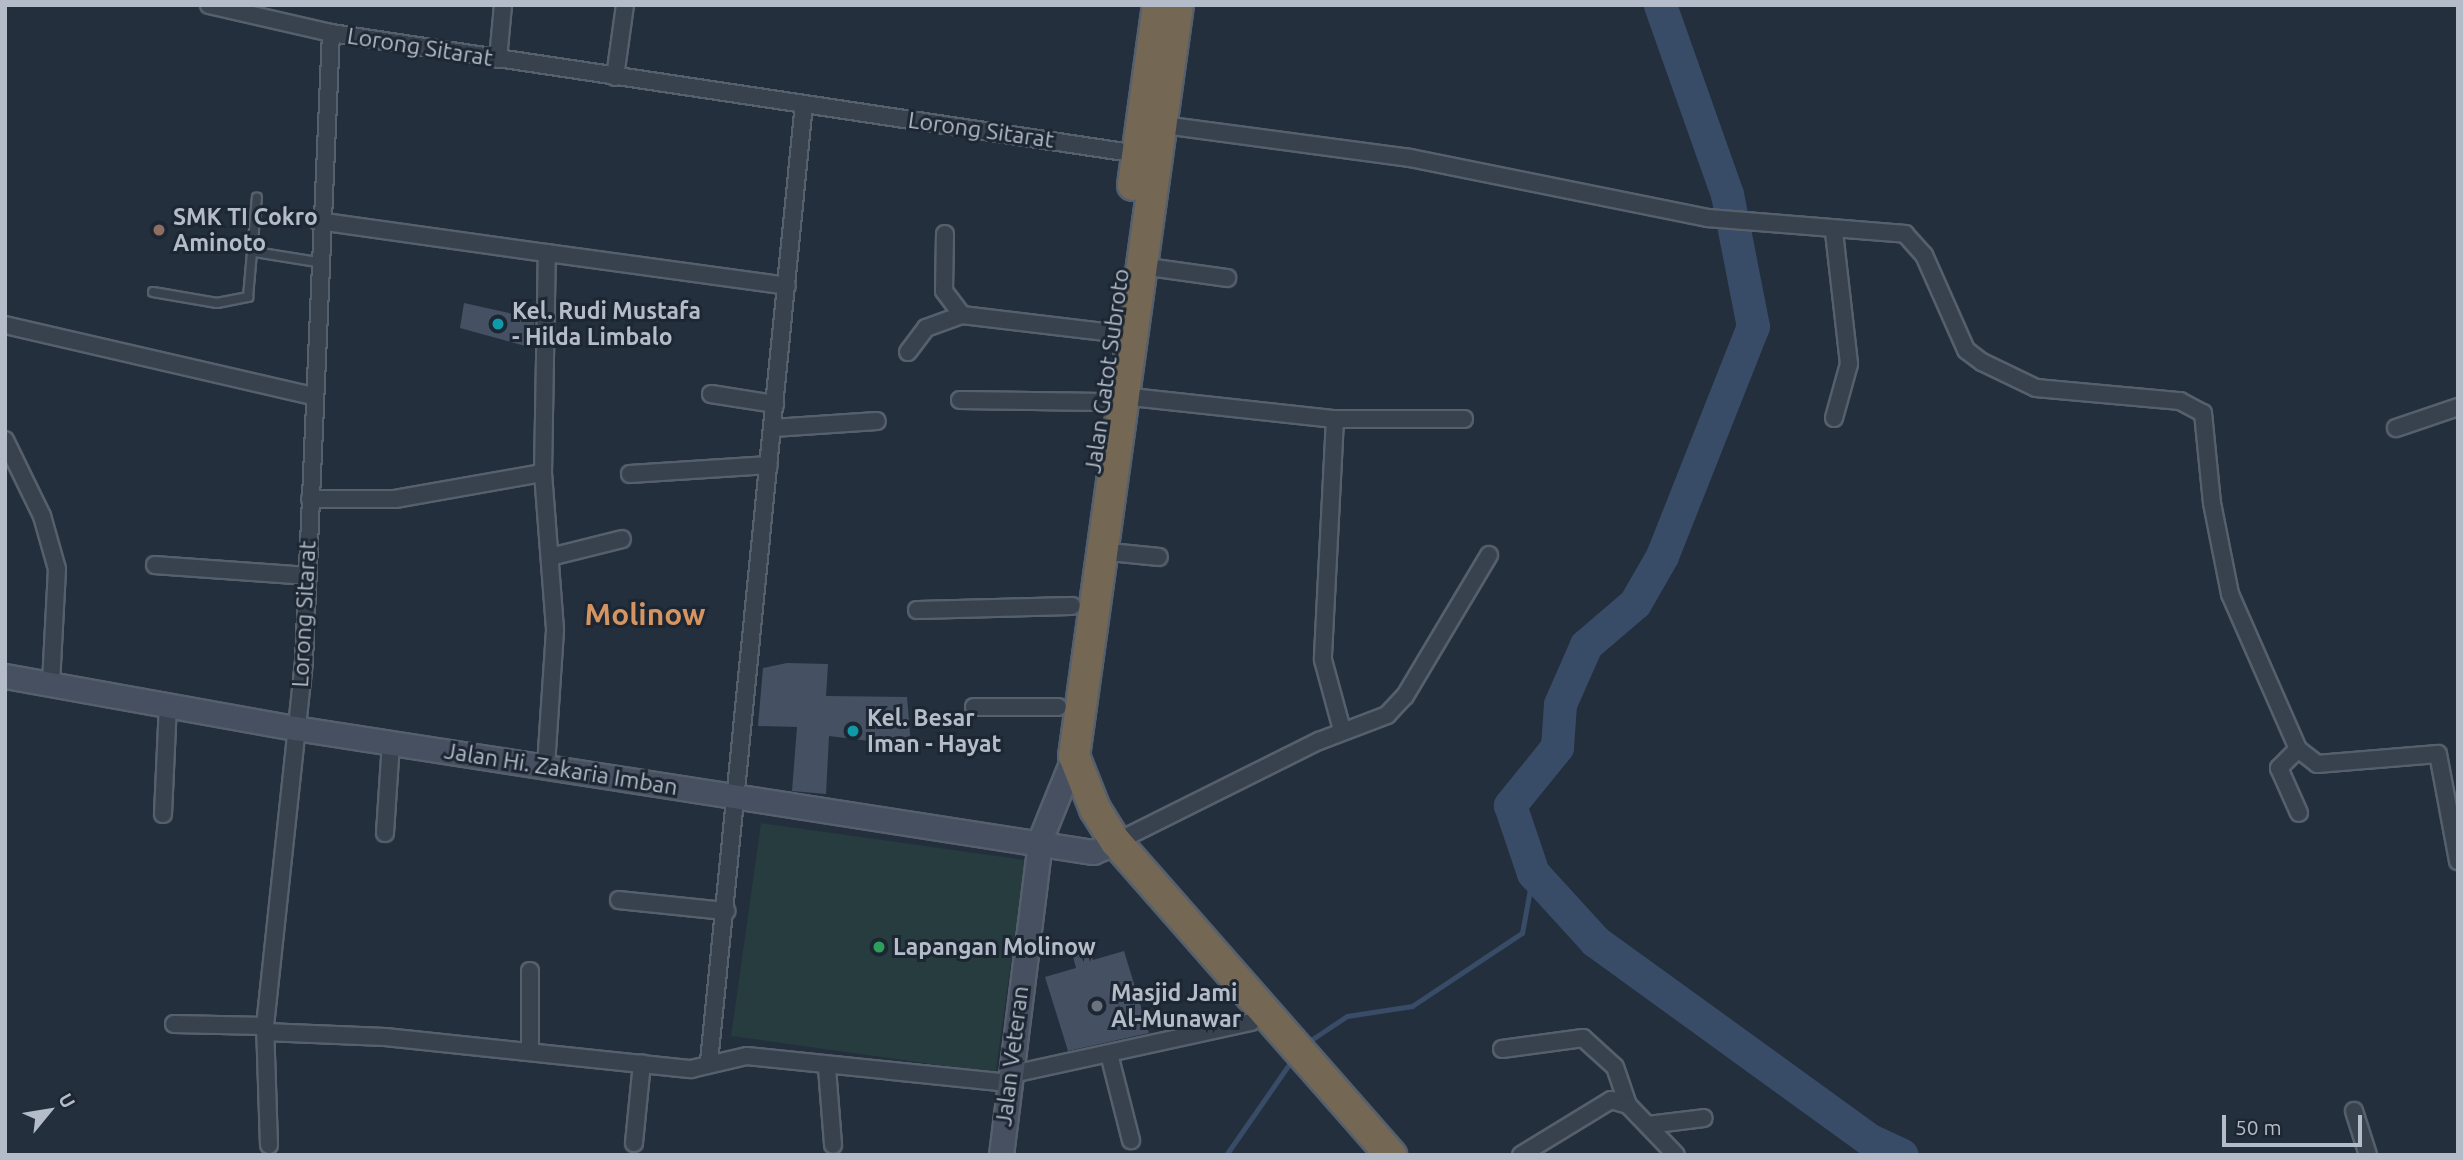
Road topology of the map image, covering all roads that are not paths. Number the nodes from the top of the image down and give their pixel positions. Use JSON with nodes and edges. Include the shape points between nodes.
{"nodes":[{"id":1,"x":209,"y":5,"type":"edge"},
{"id":2,"x":503,"y":5,"type":"edge"},
{"id":3,"x":625,"y":5,"type":"edge"},
{"id":4,"x":1158,"y":5,"type":"edge"},
{"id":5,"x":1178,"y":5,"type":"edge"},
{"id":6,"x":331,"y":33,"type":"junction"},
{"id":7,"x":498,"y":59,"type":"junction"},
{"id":8,"x":615,"y":77,"type":"junction"},
{"id":9,"x":804,"y":104,"type":"junction"},
{"id":10,"x":1163,"y":125,"type":"junction"},
{"id":11,"x":1147,"y":155,"type":"junction"},
{"id":12,"x":257,"y":197,"type":"dead end"},
{"id":13,"x":318,"y":221,"type":"junction"},
{"id":14,"x":1834,"y":232,"type":"junction"},
{"id":15,"x":945,"y":234,"type":"dead end"},
{"id":16,"x":255,"y":253,"type":"junction"},
{"id":17,"x":547,"y":253,"type":"junction"},
{"id":18,"x":317,"y":262,"type":"junction"},
{"id":19,"x":1141,"y":266,"type":"junction"},
{"id":20,"x":1227,"y":278,"type":"dead end"},
{"id":21,"x":787,"y":286,"type":"junction"},
{"id":22,"x":153,"y":292,"type":"dead end"},
{"id":23,"x":962,"y":314,"type":"junction"},
{"id":24,"x":5,"y":325,"type":"edge"},
{"id":25,"x":1112,"y":333,"type":"junction"},
{"id":26,"x":908,"y":352,"type":"dead end"},
{"id":27,"x":711,"y":394,"type":"dead end"},
{"id":28,"x":313,"y":396,"type":"junction"},
{"id":29,"x":1112,"y":399,"type":"junction"},
{"id":30,"x":960,"y":400,"type":"dead end"},
{"id":31,"x":775,"y":404,"type":"junction"},
{"id":32,"x":2458,"y":407,"type":"edge"},
{"id":33,"x":1835,"y":418,"type":"dead end"},
{"id":34,"x":1335,"y":419,"type":"junction"},
{"id":35,"x":1464,"y":419,"type":"dead end"},
{"id":36,"x":877,"y":421,"type":"dead end"},
{"id":37,"x":773,"y":428,"type":"junction"},
{"id":38,"x":2396,"y":428,"type":"dead end"},
{"id":39,"x":5,"y":440,"type":"edge"},
{"id":40,"x":769,"y":466,"type":"junction"},
{"id":41,"x":543,"y":473,"type":"junction"},
{"id":42,"x":630,"y":474,"type":"dead end"},
{"id":43,"x":310,"y":499,"type":"junction"},
{"id":44,"x":622,"y":539,"type":"dead end"},
{"id":45,"x":1100,"y":551,"type":"junction"},
{"id":46,"x":1489,"y":555,"type":"dead end"},
{"id":47,"x":550,"y":557,"type":"junction"},
{"id":48,"x":1159,"y":557,"type":"dead end"},
{"id":49,"x":155,"y":565,"type":"dead end"},
{"id":50,"x":308,"y":576,"type":"junction"},
{"id":51,"x":917,"y":610,"type":"dead end"},
{"id":52,"x":1076,"y":625,"type":"junction"},
{"id":53,"x":5,"y":676,"type":"edge"},
{"id":54,"x":51,"y":683,"type":"junction"},
{"id":55,"x":168,"y":705,"type":"junction"},
{"id":56,"x":974,"y":707,"type":"dead end"},
{"id":57,"x":295,"y":729,"type":"junction"},
{"id":58,"x":1342,"y":730,"type":"junction"},
{"id":59,"x":1065,"y":741,"type":"junction"},
{"id":60,"x":391,"y":743,"type":"junction"},
{"id":61,"x":2298,"y":749,"type":"junction"},
{"id":62,"x":546,"y":766,"type":"junction"},
{"id":63,"x":739,"y":797,"type":"junction"},
{"id":64,"x":2298,"y":813,"type":"dead end"},
{"id":65,"x":163,"y":814,"type":"dead end"},
{"id":66,"x":385,"y":833,"type":"dead end"},
{"id":67,"x":1040,"y":840,"type":"junction"},
{"id":68,"x":1110,"y":846,"type":"junction"},
{"id":69,"x":2458,"y":861,"type":"edge"},
{"id":70,"x":619,"y":900,"type":"dead end"},
{"id":71,"x":726,"y":911,"type":"junction"},
{"id":72,"x":530,"y":971,"type":"dead end"},
{"id":73,"x":1251,"y":1023,"type":"junction"},
{"id":74,"x":174,"y":1024,"type":"dead end"},
{"id":75,"x":265,"y":1029,"type":"junction"},
{"id":76,"x":1280,"y":1043,"type":"junction"},
{"id":77,"x":1502,"y":1049,"type":"dead end"},
{"id":78,"x":530,"y":1050,"type":"junction"},
{"id":79,"x":1109,"y":1054,"type":"junction"},
{"id":80,"x":709,"y":1062,"type":"junction"},
{"id":81,"x":642,"y":1063,"type":"junction"},
{"id":82,"x":827,"y":1068,"type":"junction"},
{"id":83,"x":1302,"y":1069,"type":"junction"},
{"id":84,"x":1008,"y":1079,"type":"junction"},
{"id":85,"x":1628,"y":1105,"type":"junction"},
{"id":86,"x":2354,"y":1111,"type":"dead end"},
{"id":87,"x":1704,"y":1118,"type":"dead end"},
{"id":88,"x":1648,"y":1125,"type":"junction"},
{"id":89,"x":1131,"y":1140,"type":"dead end"},
{"id":90,"x":634,"y":1143,"type":"dead end"},
{"id":91,"x":269,"y":1145,"type":"dead end"},
{"id":92,"x":832,"y":1145,"type":"dead end"},
{"id":93,"x":1001,"y":1155,"type":"edge"},
{"id":94,"x":1369,"y":1155,"type":"edge"},
{"id":95,"x":1391,"y":1155,"type":"edge"},
{"id":96,"x":1521,"y":1155,"type":"edge"},
{"id":97,"x":1676,"y":1155,"type":"edge"},
{"id":98,"x":2368,"y":1155,"type":"edge"}],
"edges":[{"from":1,"to":6,"type":"street"},
{"from":2,"to":7,"type":"street"},
{"from":3,"to":8,"type":"street"},
{"from":4,"to":11,"type":"highway","name":"Jalan Gatot Subroto"},
{"from":5,"to":10,"type":"highway","name":"Jalan Gatot Subroto"},
{"from":6,"to":7,"type":"street","name":"Lorong Sitarat"},
{"from":6,"to":13,"type":"street","name":"Lorong Sitarat"},
{"from":7,"to":8,"type":"street","name":"Lorong Sitarat"},
{"from":8,"to":9,"type":"street","name":"Lorong Sitarat"},
{"from":9,"to":11,"type":"street","name":"Lorong Sitarat"},
{"from":9,"to":21,"type":"street"},
{"from":10,"to":11,"type":"highway","name":"Jalan Gatot Subroto"},
{"from":10,"to":14,"type":"street","via":[[1410,158],[1708,218]]},
{"from":11,"to":19,"type":"highway","name":"Jalan Gatot Subroto"},
{"from":11,"to":25,"type":"highway","name":"Jalan Gatot Subroto"},
{"from":12,"to":16,"type":"lane"},
{"from":13,"to":17,"type":"street"},
{"from":13,"to":18,"type":"street","name":"Lorong Sitarat"},
{"from":14,"to":33,"type":"street","via":[[1849,364]]},
{"from":14,"to":61,"type":"street","via":[[1880,230],[1916,242],[1966,350],[2008,376],[2036,388],[2180,401],[2203,413],[2211,503],[2230,594]]},
{"from":15,"to":23,"type":"street","via":[[944,291]]},
{"from":16,"to":18,"type":"lane"},
{"from":16,"to":22,"type":"lane","via":[[253,287],[237,304]]},
{"from":17,"to":21,"type":"street"},
{"from":17,"to":41,"type":"street"},
{"from":18,"to":28,"type":"street","name":"Lorong Sitarat"},
{"from":19,"to":20,"type":"street"},
{"from":19,"to":29,"type":"highway","name":"Jalan Gatot Subroto"},
{"from":21,"to":31,"type":"street"},
{"from":23,"to":25,"type":"street"},
{"from":23,"to":26,"type":"street","via":[[926,328]]},
{"from":24,"to":28,"type":"street"},
{"from":25,"to":29,"type":"highway","name":"Jalan Gatot Subroto"},
{"from":27,"to":31,"type":"street"},
{"from":28,"to":43,"type":"street","name":"Lorong Sitarat"},
{"from":29,"to":30,"type":"street"},
{"from":29,"to":34,"type":"street"},
{"from":29,"to":45,"type":"highway","name":"Jalan Gatot Subroto"},
{"from":29,"to":52,"type":"highway","name":"Jalan Gatot Subroto"},
{"from":31,"to":37,"type":"street"},
{"from":32,"to":38,"type":"street"},
{"from":34,"to":35,"type":"street"},
{"from":34,"to":58,"type":"street","via":[[1323,660]]},
{"from":36,"to":37,"type":"street"},
{"from":37,"to":40,"type":"street"},
{"from":39,"to":54,"type":"street","via":[[42,516],[57,569]]},
{"from":40,"to":42,"type":"street"},
{"from":40,"to":63,"type":"street"},
{"from":41,"to":43,"type":"street","via":[[395,499]]},
{"from":41,"to":47,"type":"street"},
{"from":43,"to":50,"type":"street","name":"Lorong Sitarat"},
{"from":44,"to":47,"type":"street"},
{"from":45,"to":48,"type":"street"},
{"from":45,"to":52,"type":"highway","name":"Jalan Gatot Subroto"},
{"from":46,"to":58,"type":"street","via":[[1399,704]]},
{"from":47,"to":62,"type":"street","via":[[555,629]]},
{"from":49,"to":50,"type":"street"},
{"from":50,"to":57,"type":"street","name":"Lorong Sitarat"},
{"from":51,"to":52,"type":"street"},
{"from":52,"to":59,"type":"highway","name":"Jalan Gatot Subroto"},
{"from":53,"to":54,"type":"main road","name":"Jalan Hi. Zakaria Imban"},
{"from":54,"to":55,"type":"main road","name":"Jalan Hi. Zakaria Imban"},
{"from":55,"to":57,"type":"main road","name":"Jalan Hi. Zakaria Imban"},
{"from":55,"to":65,"type":"street"},
{"from":56,"to":59,"type":"street"},
{"from":57,"to":60,"type":"main road","name":"Jalan Hi. Zakaria Imban"},
{"from":57,"to":75,"type":"street","name":"Lorong Sitarat"},
{"from":58,"to":68,"type":"street"},
{"from":59,"to":67,"type":"main road","name":"Jalan Veteran"},
{"from":59,"to":68,"type":"highway"},
{"from":60,"to":62,"type":"main road","name":"Jalan Hi. Zakaria Imban"},
{"from":60,"to":66,"type":"street"},
{"from":61,"to":64,"type":"street","via":[[2279,768]]},
{"from":61,"to":69,"type":"street","via":[[2317,764],[2438,754]]},
{"from":62,"to":63,"type":"main road","name":"Jalan Hi. Zakaria Imban"},
{"from":63,"to":67,"type":"main road","name":"Jalan Hi. Zakaria Imban"},
{"from":63,"to":71,"type":"street"},
{"from":67,"to":68,"type":"main road","name":"Jalan Hi. Zakaria Imban"},
{"from":67,"to":84,"type":"main road","name":"Jalan Veteran"},
{"from":68,"to":73,"type":"highway"},
{"from":68,"to":76,"type":"highway"},
{"from":70,"to":71,"type":"street"},
{"from":71,"to":80,"type":"street"},
{"from":72,"to":78,"type":"street"},
{"from":73,"to":76,"type":"highway"},
{"from":73,"to":79,"type":"street"},
{"from":74,"to":75,"type":"street"},
{"from":75,"to":78,"type":"street"},
{"from":75,"to":91,"type":"street","name":"Lorong Sitarat"},
{"from":76,"to":83,"type":"highway"},
{"from":77,"to":85,"type":"street","via":[[1583,1038],[1615,1068]]},
{"from":78,"to":81,"type":"street"},
{"from":79,"to":84,"type":"street"},
{"from":79,"to":89,"type":"street"},
{"from":80,"to":81,"type":"street","via":[[691,1069]]},
{"from":80,"to":82,"type":"street","via":[[747,1056]]},
{"from":81,"to":90,"type":"street"},
{"from":82,"to":84,"type":"street"},
{"from":82,"to":92,"type":"street"},
{"from":83,"to":94,"type":"highway"},
{"from":83,"to":95,"type":"highway"},
{"from":84,"to":93,"type":"main road","name":"Jalan Veteran"},
{"from":85,"to":88,"type":"street"},
{"from":85,"to":96,"type":"street","via":[[1611,1100]]},
{"from":86,"to":98,"type":"street"},
{"from":87,"to":88,"type":"street"},
{"from":88,"to":97,"type":"street"}]}
